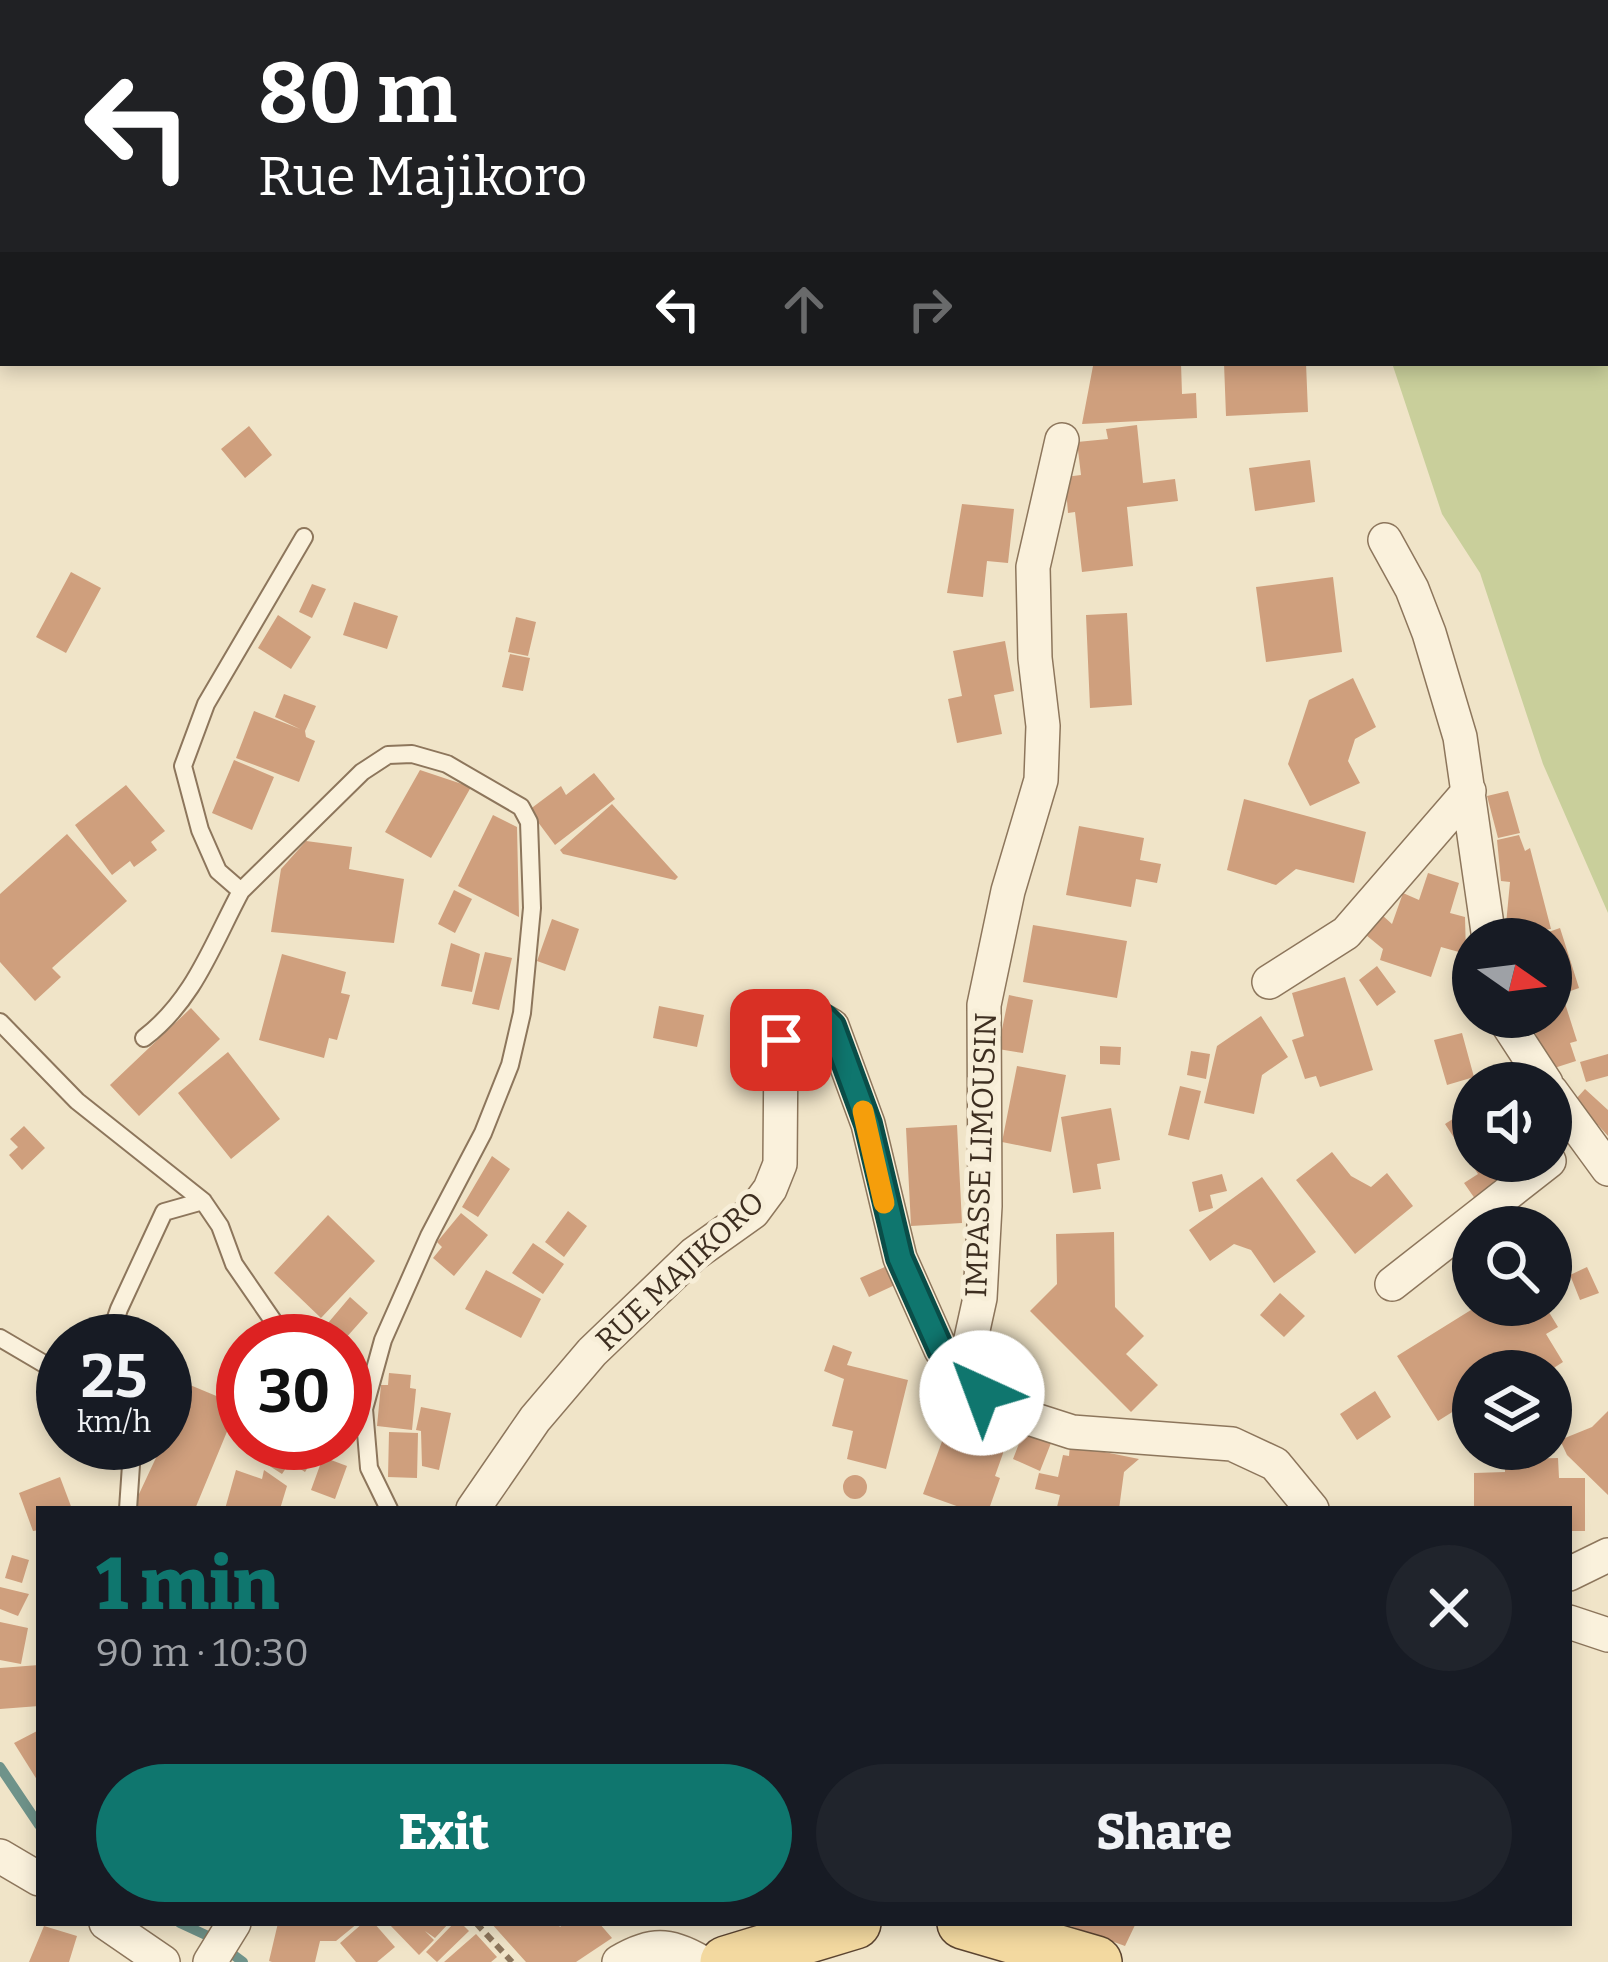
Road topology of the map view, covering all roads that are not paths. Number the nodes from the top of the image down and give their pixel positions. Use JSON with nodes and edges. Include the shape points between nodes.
{"nodes":[{"id":1,"x":1062,"y":440,"type":"dead end"},
{"id":2,"x":304,"y":537,"type":"dead end"},
{"id":3,"x":1385,"y":540,"type":"dead end"},
{"id":4,"x":1469,"y":791,"type":"junction"},
{"id":5,"x":242,"y":891,"type":"junction"},
{"id":6,"x":1486,"y":918,"type":"edge"},
{"id":7,"x":1269,"y":982,"type":"dead end"},
{"id":8,"x":0,"y":1022,"type":"edge"},
{"id":9,"x":144,"y":1038,"type":"dead end"},
{"id":10,"x":1572,"y":1120,"type":"edge"},
{"id":11,"x":1582,"y":1135,"type":"junction"},
{"id":12,"x":1572,"y":1143,"type":"edge"},
{"id":13,"x":1608,"y":1168,"type":"edge"},
{"id":14,"x":1522,"y":1182,"type":"edge"},
{"id":15,"x":203,"y":1201,"type":"junction"},
{"id":16,"x":1392,"y":1284,"type":"dead end"},
{"id":17,"x":117,"y":1314,"type":"edge"},
{"id":18,"x":268,"y":1314,"type":"edge"},
{"id":19,"x":0,"y":1338,"type":"edge"},
{"id":20,"x":36,"y":1359,"type":"edge"},
{"id":21,"x":963,"y":1375,"type":"junction"},
{"id":22,"x":372,"y":1380,"type":"edge"},
{"id":23,"x":131,"y":1470,"type":"edge"},
{"id":24,"x":370,"y":1470,"type":"edge"},
{"id":25,"x":128,"y":1506,"type":"edge"},
{"id":26,"x":388,"y":1506,"type":"edge"},
{"id":27,"x":474,"y":1506,"type":"edge"},
{"id":28,"x":1310,"y":1506,"type":"edge"},
{"id":29,"x":1608,"y":1555,"type":"edge"},
{"id":30,"x":1572,"y":1573,"type":"edge"},
{"id":31,"x":1572,"y":1623,"type":"edge"},
{"id":32,"x":1608,"y":1635,"type":"edge"},
{"id":33,"x":0,"y":1856,"type":"edge"},
{"id":34,"x":36,"y":1877,"type":"edge"},
{"id":35,"x":110,"y":1926,"type":"edge"},
{"id":36,"x":232,"y":1926,"type":"edge"},
{"id":37,"x":681,"y":1926,"type":"edge"},
{"id":38,"x":845,"y":1926,"type":"edge"},
{"id":39,"x":973,"y":1926,"type":"edge"},
{"id":40,"x":211,"y":1961,"type":"edge"},
{"id":41,"x":163,"y":1962,"type":"edge"},
{"id":42,"x":619,"y":1962,"type":"edge"},
{"id":43,"x":703,"y":1962,"type":"edge"},
{"id":44,"x":726,"y":1962,"type":"edge"},
{"id":45,"x":1096,"y":1962,"type":"edge"}],
"edges":[{"from":1,"to":21,"type":"street","name":"IMPASSE LIMOUSIN","via":[[1034,568],[1041,781],[984,1005],[980,1298]]},
{"from":2,"to":5,"type":"lane","via":[[206,704],[183,766],[218,871]]},
{"from":3,"to":4,"type":"street","via":[[1429,633]]},
{"from":4,"to":6,"type":"street"},
{"from":4,"to":7,"type":"street","via":[[1346,933]]},
{"from":5,"to":9,"type":"lane","via":[[201,973],[171,1017]]},
{"from":5,"to":22,"type":"lane","via":[[388,755],[447,764],[520,807],[529,822],[532,908],[510,1065]]},
{"from":8,"to":15,"type":"lane","via":[[77,1101]]},
{"from":10,"to":11,"type":"street"},
{"from":11,"to":12,"type":"street"},
{"from":11,"to":13,"type":"street"},
{"from":14,"to":16,"type":"street"},
{"from":15,"to":17,"type":"lane","via":[[164,1212]]},
{"from":15,"to":18,"type":"lane"},
{"from":19,"to":20,"type":"lane"},
{"from":21,"to":27,"type":"street","name":"RUE MAJIKORO","via":[[941,1350],[900,1258],[837,1035],[824,1018],[803,1015],[781,1040],[782,1147],[770,1189],[592,1352]]},
{"from":21,"to":28,"type":"street","name":"RUE MAJIKORO","via":[[1019,1415],[1072,1432],[1214,1442],[1256,1453]]},
{"from":23,"to":25,"type":"lane"},
{"from":24,"to":26,"type":"lane"},
{"from":29,"to":30,"type":"street"},
{"from":31,"to":32,"type":"street"},
{"from":33,"to":34,"type":"street"},
{"from":35,"to":41,"type":"street"},
{"from":36,"to":40,"type":"street"},
{"from":37,"to":43,"type":"street"},
{"from":38,"to":44,"type":"main road"},
{"from":39,"to":45,"type":"main road"},
{"from":42,"to":43,"type":"street","via":[[662,1945]]}]}
